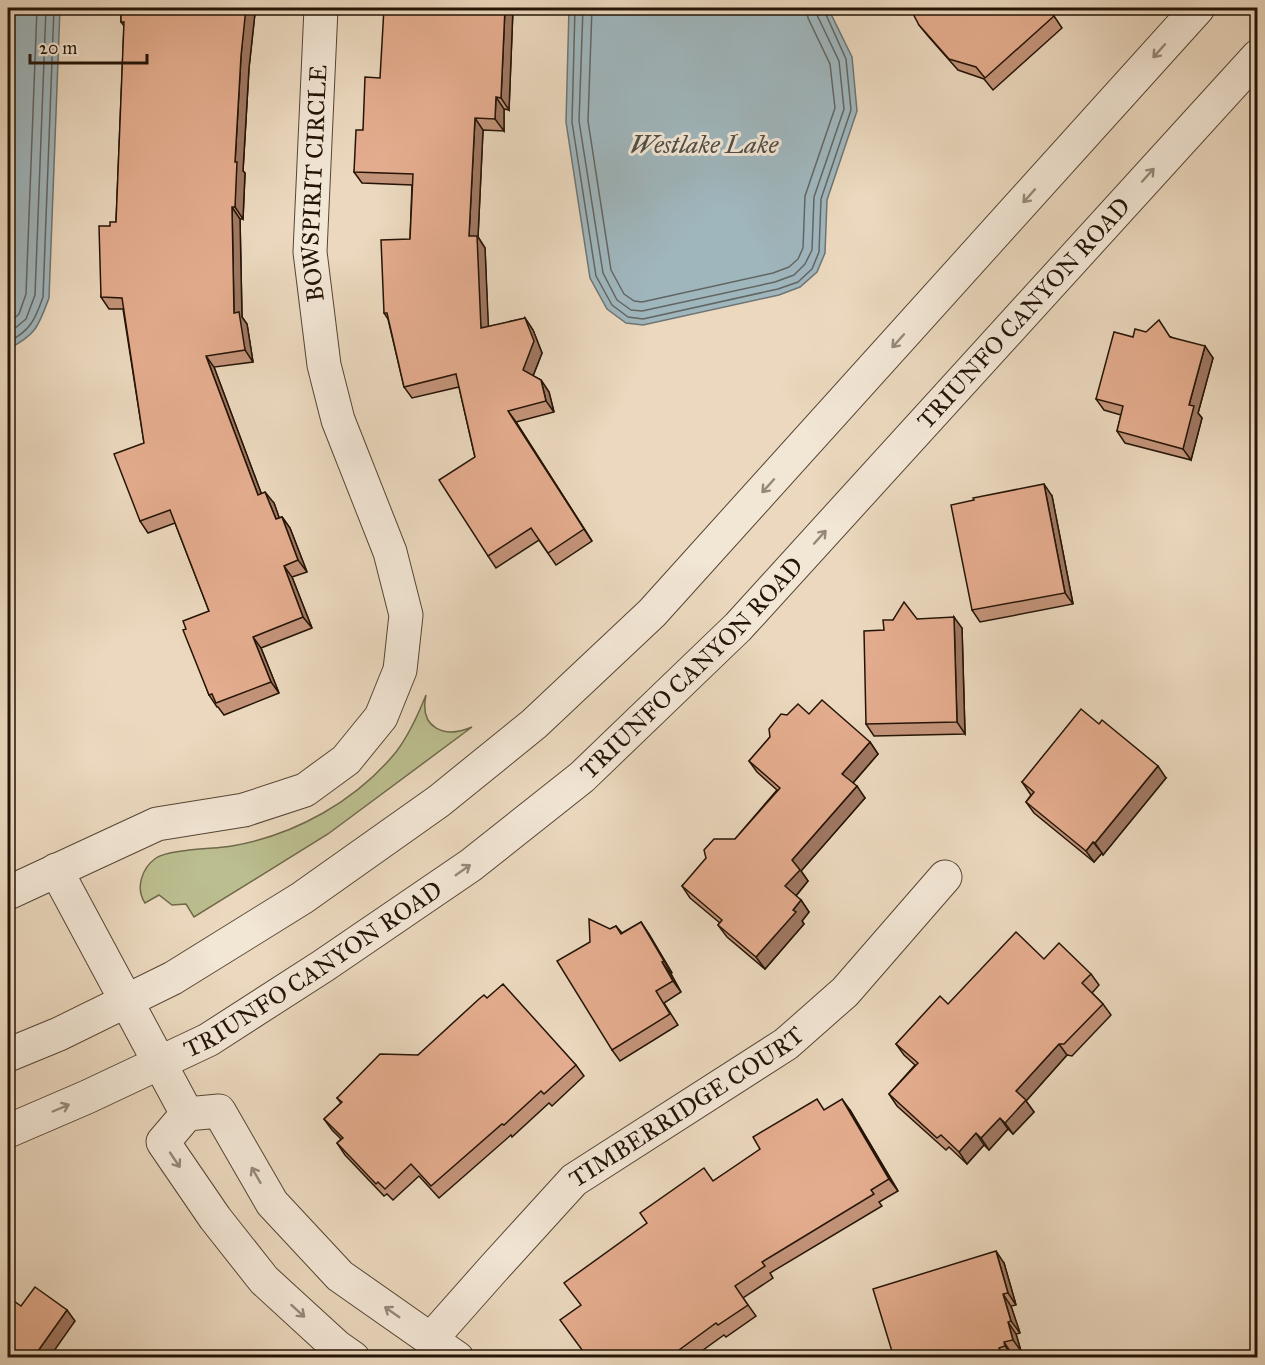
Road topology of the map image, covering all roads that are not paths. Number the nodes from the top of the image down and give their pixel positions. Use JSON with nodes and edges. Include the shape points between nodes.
{"nodes":[{"id":1,"x":321,"y":8,"type":"edge"},
{"id":2,"x":1198,"y":8,"type":"edge"},
{"id":3,"x":1257,"y":56,"type":"edge"},
{"id":4,"x":56,"y":870,"type":"junction"},
{"id":5,"x":945,"y":878,"type":"dead end"},
{"id":6,"x":8,"y":893,"type":"edge"},
{"id":7,"x":126,"y":1002,"type":"junction"},
{"id":8,"x":8,"y":1055,"type":"edge"},
{"id":9,"x":159,"y":1063,"type":"junction"},
{"id":10,"x":187,"y":1114,"type":"junction"},
{"id":11,"x":8,"y":1131,"type":"edge"},
{"id":12,"x":444,"y":1348,"type":"edge"},
{"id":13,"x":353,"y":1358,"type":"edge"}],
"edges":[{"from":1,"to":4,"type":"street","name":"BOWSPIRIT CIRCLE","via":[[310,252],[324,366],[338,420],[390,552],[406,615],[400,670],[381,717],[346,760],[305,790],[244,810],[157,824]]},
{"from":2,"to":7,"type":"street","one_way":true,"via":[[660,605],[534,724],[439,801],[302,898],[173,978]]},
{"from":9,"to":3,"type":"street","name":"TRIUNFO CANYON ROAD","one_way":true,"via":[[208,1040],[323,966],[471,865],[582,777],[738,627]]},
{"from":4,"to":6,"type":"street"},
{"from":4,"to":7,"type":"street"},
{"from":5,"to":12,"type":"street","name":"TIMBERRIDGE COURT","via":[[845,992],[786,1044],[574,1180],[493,1269]]},
{"from":7,"to":8,"type":"street"},
{"from":7,"to":9,"type":"street"},
{"from":9,"to":10,"type":"street"},
{"from":11,"to":9,"type":"street","name":"TRIUNFO CANYON ROAD","one_way":true},
{"from":12,"to":10,"type":"street","one_way":true,"via":[[340,1276],[272,1203],[219,1112]]},
{"from":10,"to":13,"type":"street","one_way":true,"via":[[163,1142],[264,1280]]}]}
